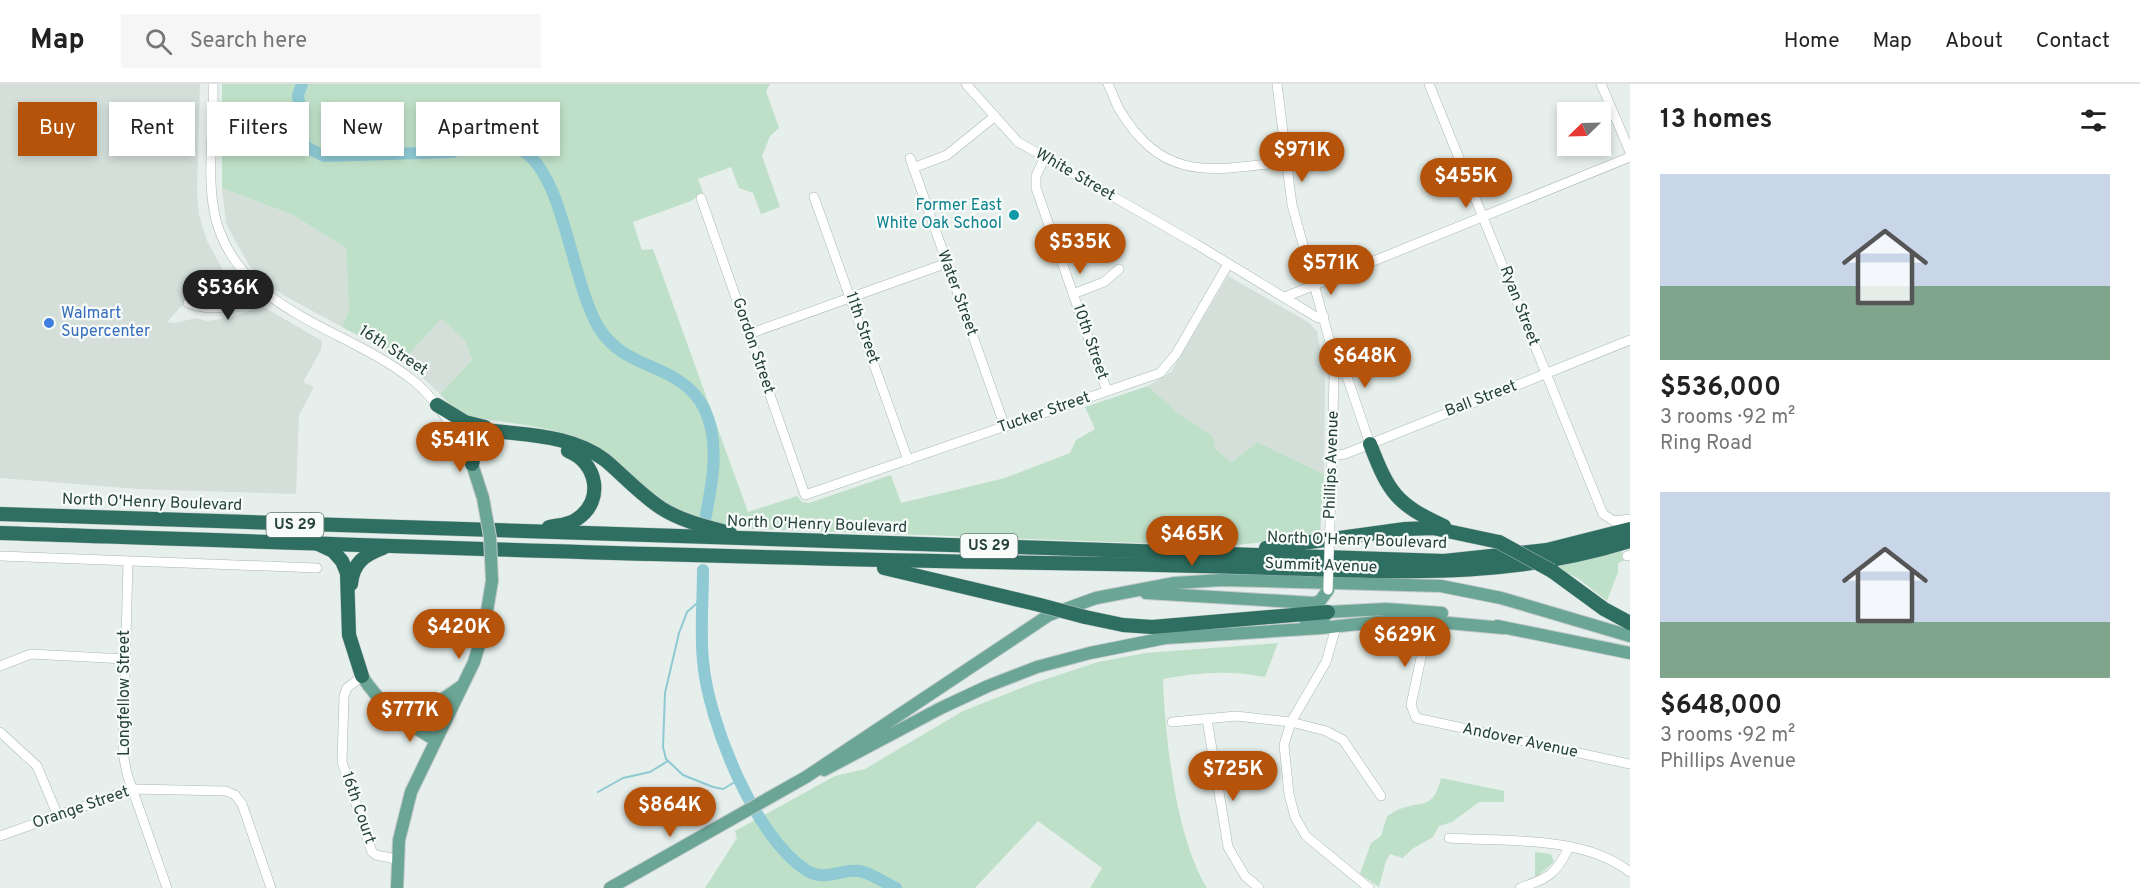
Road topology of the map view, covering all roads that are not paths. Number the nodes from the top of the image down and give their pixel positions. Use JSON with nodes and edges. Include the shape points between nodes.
{"nodes":[{"id":1,"x":213,"y":84,"type":"edge"},
{"id":2,"x":966,"y":84,"type":"edge"},
{"id":3,"x":1120,"y":84,"type":"edge"},
{"id":4,"x":1277,"y":84,"type":"edge"},
{"id":5,"x":1430,"y":84,"type":"edge"},
{"id":6,"x":1601,"y":84,"type":"edge"},
{"id":7,"x":1109,"y":86,"type":"edge"},
{"id":8,"x":994,"y":117,"type":"junction"},
{"id":9,"x":1630,"y":153,"type":"edge"},
{"id":10,"x":1044,"y":157,"type":"junction"},
{"id":11,"x":1630,"y":157,"type":"edge"},
{"id":12,"x":910,"y":158,"type":"dead end"},
{"id":13,"x":1286,"y":162,"type":"junction"},
{"id":14,"x":913,"y":168,"type":"junction"},
{"id":15,"x":814,"y":197,"type":"dead end"},
{"id":16,"x":701,"y":198,"type":"dead end"},
{"id":17,"x":1484,"y":216,"type":"junction"},
{"id":18,"x":947,"y":263,"type":"junction"},
{"id":19,"x":1228,"y":264,"type":"junction"},
{"id":20,"x":1119,"y":269,"type":"dead end"},
{"id":21,"x":1313,"y":284,"type":"junction"},
{"id":22,"x":257,"y":287,"type":"junction"},
{"id":23,"x":1073,"y":294,"type":"junction"},
{"id":24,"x":851,"y":297,"type":"junction"},
{"id":25,"x":1285,"y":297,"type":"junction"},
{"id":26,"x":188,"y":303,"type":"dead end"},
{"id":27,"x":1324,"y":317,"type":"junction"},
{"id":28,"x":748,"y":334,"type":"junction"},
{"id":29,"x":1630,"y":340,"type":"edge"},
{"id":30,"x":1333,"y":353,"type":"junction"},
{"id":31,"x":1546,"y":375,"type":"junction"},
{"id":32,"x":1107,"y":391,"type":"junction"},
{"id":33,"x":437,"y":405,"type":"junction"},
{"id":34,"x":1005,"y":427,"type":"junction"},
{"id":35,"x":493,"y":435,"type":"junction"},
{"id":36,"x":460,"y":439,"type":"junction"},
{"id":37,"x":1370,"y":444,"type":"junction"},
{"id":38,"x":1332,"y":456,"type":"junction"},
{"id":39,"x":908,"y":460,"type":"junction"},
{"id":40,"x":472,"y":464,"type":"junction"},
{"id":41,"x":805,"y":495,"type":"joint"},
{"id":42,"x":0,"y":506,"type":"edge"},
{"id":43,"x":0,"y":514,"type":"edge"},
{"id":44,"x":87,"y":517,"type":"junction"},
{"id":45,"x":1630,"y":519,"type":"edge"},
{"id":46,"x":1630,"y":529,"type":"edge"},
{"id":47,"x":503,"y":530,"type":"junction"},
{"id":48,"x":1457,"y":532,"type":"junction"},
{"id":49,"x":0,"y":533,"type":"edge"},
{"id":50,"x":757,"y":539,"type":"junction"},
{"id":51,"x":1630,"y":541,"type":"edge"},
{"id":52,"x":315,"y":543,"type":"junction"},
{"id":53,"x":390,"y":545,"type":"junction"},
{"id":54,"x":1222,"y":553,"type":"junction"},
{"id":55,"x":0,"y":556,"type":"edge"},
{"id":56,"x":844,"y":560,"type":"junction"},
{"id":57,"x":128,"y":562,"type":"junction"},
{"id":58,"x":317,"y":568,"type":"dead end"},
{"id":59,"x":1328,"y":590,"type":"junction"},
{"id":60,"x":1114,"y":594,"type":"junction"},
{"id":61,"x":348,"y":610,"type":"junction"},
{"id":62,"x":1328,"y":612,"type":"junction"},
{"id":63,"x":1429,"y":620,"type":"junction"},
{"id":64,"x":1630,"y":623,"type":"edge"},
{"id":65,"x":1335,"y":627,"type":"junction"},
{"id":66,"x":1503,"y":627,"type":"junction"},
{"id":67,"x":1321,"y":628,"type":"junction"},
{"id":68,"x":1234,"y":634,"type":"junction"},
{"id":69,"x":1630,"y":636,"type":"edge"},
{"id":70,"x":1330,"y":650,"type":"junction"},
{"id":71,"x":1630,"y":653,"type":"edge"},
{"id":72,"x":124,"y":659,"type":"junction"},
{"id":73,"x":0,"y":666,"type":"edge"},
{"id":74,"x":362,"y":676,"type":"junction"},
{"id":75,"x":464,"y":684,"type":"junction"},
{"id":76,"x":389,"y":709,"type":"junction"},
{"id":77,"x":1207,"y":719,"type":"junction"},
{"id":78,"x":1172,"y":722,"type":"dead end"},
{"id":79,"x":1291,"y":722,"type":"junction"},
{"id":80,"x":0,"y":732,"type":"edge"},
{"id":81,"x":435,"y":740,"type":"junction"},
{"id":82,"x":1630,"y":764,"type":"edge"},
{"id":83,"x":806,"y":777,"type":"junction"},
{"id":84,"x":132,"y":789,"type":"junction"},
{"id":85,"x":1381,"y":796,"type":"dead end"},
{"id":86,"x":58,"y":816,"type":"junction"},
{"id":87,"x":0,"y":836,"type":"edge"},
{"id":88,"x":1449,"y":838,"type":"dead end"},
{"id":89,"x":1569,"y":847,"type":"junction"},
{"id":90,"x":396,"y":859,"type":"junction"},
{"id":91,"x":1630,"y":872,"type":"edge"},
{"id":92,"x":166,"y":888,"type":"edge"},
{"id":93,"x":271,"y":888,"type":"edge"},
{"id":94,"x":397,"y":888,"type":"edge"},
{"id":95,"x":610,"y":888,"type":"edge"},
{"id":96,"x":1259,"y":888,"type":"edge"},
{"id":97,"x":1369,"y":888,"type":"edge"},
{"id":98,"x":1520,"y":888,"type":"edge"}],
"edges":[{"from":1,"to":22,"type":"street","name":"16th Street","via":[[211,195],[231,254]]},
{"from":2,"to":8,"type":"street","name":"White Street"},
{"from":3,"to":7,"type":"street"},
{"from":4,"to":13,"type":"street","name":"Phillips Avenue"},
{"from":5,"to":17,"type":"street","name":"Ryan Street"},
{"from":6,"to":9,"type":"street"},
{"from":7,"to":13,"type":"street","via":[[1119,109],[1146,146],[1167,160],[1193,169]]},
{"from":8,"to":10,"type":"street","name":"White Street","via":[[1018,142]]},
{"from":8,"to":14,"type":"street","via":[[947,155]]},
{"from":10,"to":19,"type":"street","name":"White Street"},
{"from":10,"to":23,"type":"street","name":"10th Street","via":[[1035,181]]},
{"from":11,"to":17,"type":"street"},
{"from":12,"to":14,"type":"street","name":"Water Street"},
{"from":13,"to":21,"type":"street","name":"Phillips Avenue","via":[[1296,226]]},
{"from":14,"to":18,"type":"street","name":"Water Street"},
{"from":15,"to":24,"type":"street","name":"11th Street"},
{"from":16,"to":28,"type":"street","name":"Gordon Street"},
{"from":17,"to":21,"type":"street"},
{"from":17,"to":31,"type":"street","name":"Ryan Street"},
{"from":18,"to":24,"type":"street"},
{"from":18,"to":34,"type":"street","name":"Water Street"},
{"from":19,"to":25,"type":"street","name":"White Street"},
{"from":19,"to":32,"type":"street","name":"Tucker Street","via":[[1167,367]]},
{"from":20,"to":23,"type":"street","via":[[1104,282]]},
{"from":21,"to":25,"type":"street"},
{"from":21,"to":27,"type":"street","name":"Phillips Avenue"},
{"from":22,"to":26,"type":"street","via":[[225,308],[214,310]]},
{"from":22,"to":33,"type":"street","name":"16th Street","via":[[415,382]]},
{"from":23,"to":32,"type":"street","name":"10th Street"},
{"from":24,"to":28,"type":"street"},
{"from":24,"to":39,"type":"street","name":"11th Street"},
{"from":25,"to":27,"type":"street","name":"White Street","via":[[1318,318]]},
{"from":27,"to":30,"type":"street","name":"Phillips Avenue"},
{"from":28,"to":41,"type":"street","name":"Gordon Street"},
{"from":29,"to":31,"type":"street","name":"Ball Street"},
{"from":30,"to":37,"type":"street","name":"Phillips Avenue","via":[[1343,365]]},
{"from":30,"to":38,"type":"street","name":"Phillips Avenue"},
{"from":31,"to":37,"type":"street","name":"Ball Street"},
{"from":31,"to":45,"type":"street","name":"Ryan Street","via":[[1603,514],[1614,521]]},
{"from":32,"to":34,"type":"street","name":"Tucker Street"},
{"from":33,"to":35,"type":"highway"},
{"from":33,"to":36,"type":"street","name":"16th Street"},
{"from":34,"to":39,"type":"street","name":"Tucker Street"},
{"from":35,"to":36,"type":"highway"},
{"from":35,"to":40,"type":"highway","via":[[476,446]]},
{"from":35,"to":47,"type":"highway","via":[[570,451],[581,457],[594,480],[594,498],[578,519],[565,525]]},
{"from":35,"to":50,"type":"highway","via":[[555,438],[581,447],[603,459],[663,510],[702,526]]},
{"from":36,"to":40,"type":"main road","name":"16th Street"},
{"from":37,"to":38,"type":"street","name":"Ball Street"},
{"from":37,"to":48,"type":"highway","via":[[1387,485],[1401,503]]},
{"from":38,"to":59,"type":"street","name":"Phillips Avenue","bridge":true},
{"from":39,"to":41,"type":"street","name":"Tucker Street"},
{"from":40,"to":75,"type":"main road","name":"16th Street","bridge":true,"via":[[490,537],[492,581],[480,647]]},
{"from":42,"to":44,"type":"highway"},
{"from":43,"to":44,"type":"highway","name":"North O'Henry Boulevard","number":"US 29"},
{"from":44,"to":47,"type":"highway","name":"North O'Henry Boulevard","number":"US 29"},
{"from":46,"to":54,"type":"highway","name":"North O'Henry Boulevard","number":"US 29","via":[[1547,550],[1444,561]]},
{"from":47,"to":50,"type":"highway","name":"North O'Henry Boulevard","number":"US 29"},
{"from":48,"to":54,"type":"highway","via":[[1405,529]]},
{"from":48,"to":64,"type":"highway","bridge":true,"via":[[1499,542],[1552,571]]},
{"from":49,"to":52,"type":"highway","name":"North O'Henry Boulevard","number":"US 29"},
{"from":50,"to":54,"type":"highway","name":"North O'Henry Boulevard","number":"US 29"},
{"from":51,"to":56,"type":"highway","name":"North O'Henry Boulevard","number":"US 29","via":[[1517,567],[1431,573]]},
{"from":52,"to":53,"type":"highway","name":"North O'Henry Boulevard","number":"US 29"},
{"from":52,"to":61,"type":"highway","via":[[333,551],[342,561]]},
{"from":53,"to":56,"type":"highway","name":"North O'Henry Boulevard","number":"US 29"},
{"from":53,"to":61,"type":"highway","via":[[359,561],[352,572]]},
{"from":55,"to":57,"type":"street"},
{"from":56,"to":62,"type":"highway","bridge":true,"via":[[1123,625],[1152,627]]},
{"from":57,"to":58,"type":"street"},
{"from":57,"to":72,"type":"street","name":"Longfellow Street"},
{"from":59,"to":60,"type":"main road","via":[[1314,603]]},
{"from":59,"to":62,"type":"street","name":"Phillips Avenue"},
{"from":60,"to":69,"type":"main road","name":"Summit Avenue","via":[[1175,583],[1222,580],[1441,586],[1501,598]]},
{"from":60,"to":83,"type":"main road","name":"Summit Avenue","via":[[1049,615]]},
{"from":61,"to":74,"type":"highway","via":[[352,648]]},
{"from":62,"to":66,"type":"main road","name":"Summit Avenue","via":[[1425,611]]},
{"from":62,"to":68,"type":"main road","via":[[1320,621],[1249,628]]},
{"from":63,"to":65,"type":"main road","name":"Summit Avenue"},
{"from":63,"to":66,"type":"main road","name":"Summit Avenue"},
{"from":63,"to":82,"type":"street","name":"Andover Avenue","via":[[1412,715],[1420,720]]},
{"from":65,"to":67,"type":"main road","name":"Summit Avenue"},
{"from":65,"to":70,"type":"street"},
{"from":66,"to":71,"type":"main road","name":"Summit Avenue"},
{"from":67,"to":68,"type":"main road","name":"Summit Avenue"},
{"from":67,"to":70,"type":"street"},
{"from":68,"to":83,"type":"main road","name":"Summit Avenue","via":[[1165,638],[1037,667],[940,708],[842,763]]},
{"from":70,"to":79,"type":"street"},
{"from":72,"to":73,"type":"street","via":[[31,654]]},
{"from":72,"to":84,"type":"street","name":"Longfellow Street","via":[[123,753]]},
{"from":74,"to":76,"type":"main road"},
{"from":74,"to":90,"type":"street","name":"16th Court","via":[[346,688],[344,696],[342,762],[372,852]]},
{"from":75,"to":76,"type":"main road","via":[[421,711]]},
{"from":75,"to":81,"type":"main road","name":"16th Street"},
{"from":76,"to":81,"type":"main road"},
{"from":77,"to":78,"type":"street"},
{"from":77,"to":79,"type":"street","via":[[1236,716]]},
{"from":77,"to":96,"type":"street","via":[[1228,848],[1245,876]]},
{"from":79,"to":85,"type":"street","via":[[1326,731],[1342,740]]},
{"from":79,"to":97,"type":"street","via":[[1284,745],[1295,817],[1306,836]]},
{"from":80,"to":86,"type":"street","via":[[37,765]]},
{"from":81,"to":90,"type":"main road","name":"16th Street","via":[[411,792]]},
{"from":83,"to":95,"type":"main road","name":"Summit Avenue"},
{"from":84,"to":86,"type":"street","name":"Orange Street"},
{"from":84,"to":92,"type":"street","name":"Longfellow Street"},
{"from":84,"to":93,"type":"street","name":"Orange Street","via":[[226,791],[236,795]]},
{"from":86,"to":87,"type":"street","name":"Orange Street"},
{"from":88,"to":89,"type":"street"},
{"from":89,"to":91,"type":"street","via":[[1599,856]]},
{"from":89,"to":98,"type":"street","via":[[1552,875]]},
{"from":90,"to":94,"type":"main road","name":"16th Street"}]}
